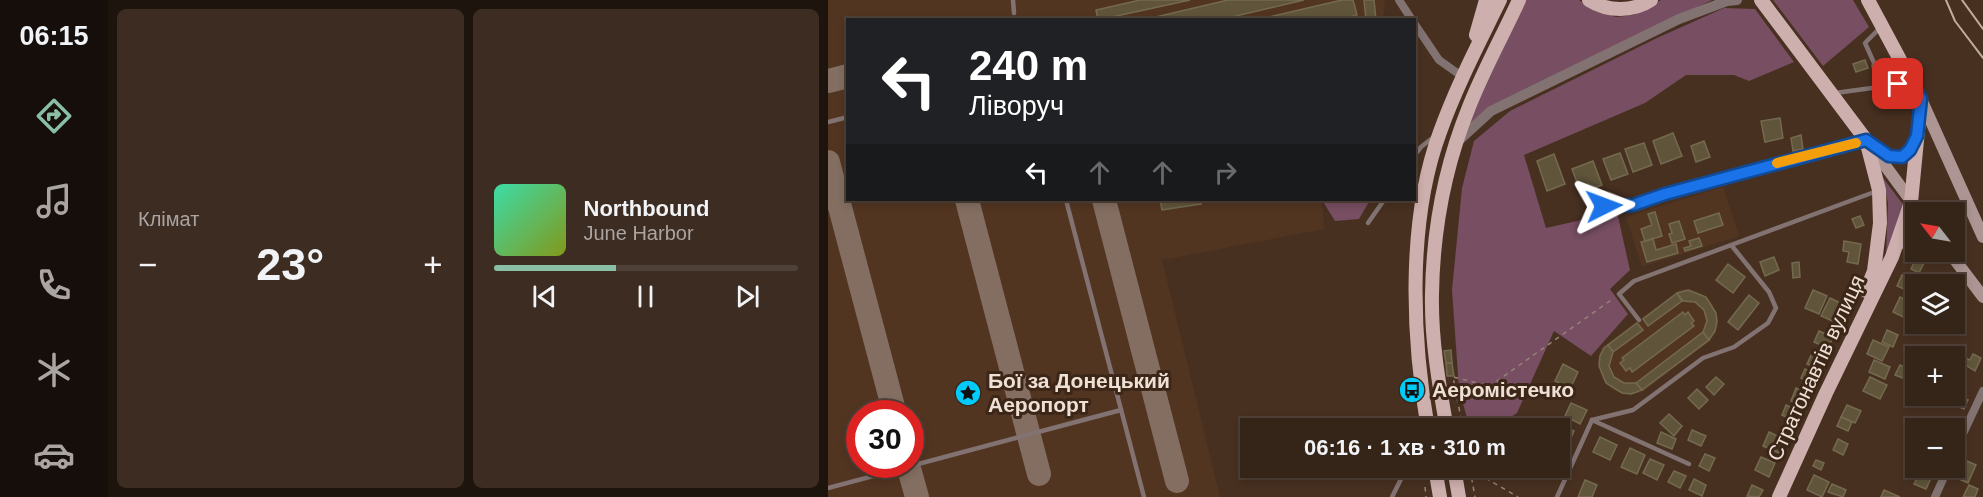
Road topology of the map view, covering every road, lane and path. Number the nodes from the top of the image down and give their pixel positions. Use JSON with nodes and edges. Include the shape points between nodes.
{"nodes":[{"id":1,"x":1012,"y":0,"type":"edge"},
{"id":2,"x":1399,"y":0,"type":"edge"},
{"id":3,"x":1486,"y":0,"type":"edge"},
{"id":4,"x":1500,"y":0,"type":"edge"},
{"id":5,"x":1520,"y":0,"type":"edge"},
{"id":6,"x":1590,"y":0,"type":"edge"},
{"id":7,"x":1651,"y":0,"type":"edge"},
{"id":8,"x":1737,"y":0,"type":"edge"},
{"id":9,"x":1761,"y":0,"type":"edge"},
{"id":10,"x":1868,"y":0,"type":"edge"},
{"id":11,"x":1014,"y":13,"type":"dead end"},
{"id":12,"x":1411,"y":18,"type":"edge"},
{"id":13,"x":1882,"y":25,"type":"junction"},
{"id":14,"x":1416,"y":26,"type":"edge"},
{"id":15,"x":1875,"y":65,"type":"dead end"},
{"id":16,"x":1465,"y":73,"type":"junction"},
{"id":17,"x":1881,"y":78,"type":"dead end"},
{"id":18,"x":1912,"y":82,"type":"junction"},
{"id":19,"x":1884,"y":86,"type":"junction"},
{"id":20,"x":1831,"y":94,"type":"junction"},
{"id":21,"x":1921,"y":99,"type":"junction"},
{"id":22,"x":846,"y":118,"type":"edge"},
{"id":23,"x":828,"y":122,"type":"edge"},
{"id":24,"x":1439,"y":133,"type":"junction"},
{"id":25,"x":1917,"y":136,"type":"junction"},
{"id":26,"x":1866,"y":140,"type":"junction"},
{"id":27,"x":1456,"y":143,"type":"junction"},
{"id":28,"x":1416,"y":153,"type":"edge"},
{"id":29,"x":1430,"y":164,"type":"junction"},
{"id":30,"x":1448,"y":168,"type":"junction"},
{"id":31,"x":1879,"y":190,"type":"junction"},
{"id":32,"x":1066,"y":201,"type":"edge"},
{"id":33,"x":1383,"y":201,"type":"edge"},
{"id":34,"x":1911,"y":202,"type":"edge"},
{"id":35,"x":1915,"y":202,"type":"edge"},
{"id":36,"x":1604,"y":206,"type":"dead end"},
{"id":37,"x":1368,"y":223,"type":"dead end"},
{"id":38,"x":1905,"y":229,"type":"edge"},
{"id":39,"x":1905,"y":235,"type":"edge"},
{"id":40,"x":1983,"y":237,"type":"edge"},
{"id":41,"x":1732,"y":246,"type":"junction"},
{"id":42,"x":1892,"y":257,"type":"junction"},
{"id":43,"x":1957,"y":262,"type":"edge"},
{"id":44,"x":1619,"y":294,"type":"junction"},
{"id":45,"x":1983,"y":297,"type":"edge"},
{"id":46,"x":1639,"y":320,"type":"dead end"},
{"id":47,"x":1983,"y":391,"type":"edge"},
{"id":48,"x":1826,"y":393,"type":"junction"},
{"id":49,"x":1121,"y":410,"type":"junction"},
{"id":50,"x":1426,"y":418,"type":"edge"},
{"id":51,"x":1445,"y":418,"type":"edge"},
{"id":52,"x":1461,"y":418,"type":"edge"},
{"id":53,"x":1592,"y":420,"type":"junction"},
{"id":54,"x":1965,"y":429,"type":"edge"},
{"id":55,"x":1689,"y":464,"type":"dead end"},
{"id":56,"x":1399,"y":478,"type":"edge"},
{"id":57,"x":1437,"y":478,"type":"edge"},
{"id":58,"x":1456,"y":478,"type":"edge"},
{"id":59,"x":1472,"y":478,"type":"edge"},
{"id":60,"x":1487,"y":478,"type":"edge"},
{"id":61,"x":1944,"y":478,"type":"edge"},
{"id":62,"x":1425,"y":487,"type":"dead end"},
{"id":63,"x":828,"y":488,"type":"edge"},
{"id":64,"x":1144,"y":497,"type":"edge"},
{"id":65,"x":1392,"y":497,"type":"edge"},
{"id":66,"x":1426,"y":497,"type":"edge"},
{"id":67,"x":1440,"y":497,"type":"edge"},
{"id":68,"x":1459,"y":497,"type":"edge"},
{"id":69,"x":1475,"y":497,"type":"edge"},
{"id":70,"x":1518,"y":497,"type":"edge"},
{"id":71,"x":1557,"y":497,"type":"edge"},
{"id":72,"x":1779,"y":497,"type":"edge"},
{"id":73,"x":1935,"y":497,"type":"edge"}],
"edges":[{"from":1,"to":11,"type":"lane"},
{"from":2,"to":12,"type":"street"},
{"from":3,"to":16,"type":"main road"},
{"from":4,"to":16,"type":"main road"},
{"from":5,"to":27,"type":"main road","via":[[1469,106]]},
{"from":6,"to":7,"type":"main road","via":[[1619,10]]},
{"from":8,"to":27,"type":"street","via":[[1679,19],[1491,111]]},
{"from":9,"to":20,"type":"main road"},
{"from":10,"to":13,"type":"main road"},
{"from":13,"to":15,"type":"lane","via":[[1865,43]]},
{"from":13,"to":18,"type":"main road"},
{"from":14,"to":16,"type":"street","via":[[1439,60]]},
{"from":16,"to":24,"type":"main road"},
{"from":17,"to":19,"type":"lane"},
{"from":18,"to":19,"type":"lane"},
{"from":18,"to":21,"type":"main road"},
{"from":19,"to":20,"type":"lane"},
{"from":20,"to":26,"type":"main road"},
{"from":21,"to":25,"type":"main road","name":"Стратонавтів вулиця"},
{"from":21,"to":40,"type":"main road"},
{"from":22,"to":23,"type":"lane"},
{"from":24,"to":27,"type":"main road","via":[[1443,141]]},
{"from":24,"to":28,"type":"lane"},
{"from":24,"to":29,"type":"main road"},
{"from":25,"to":26,"type":"main road","via":[[1902,157],[1889,156]]},
{"from":25,"to":35,"type":"main road","name":"Стратонавтів вулиця"},
{"from":26,"to":31,"type":"main road"},
{"from":26,"to":34,"type":"main road"},
{"from":26,"to":36,"type":"street","via":[[1633,205]]},
{"from":27,"to":30,"type":"main road"},
{"from":29,"to":30,"type":"main road","via":[[1437,159]]},
{"from":29,"to":50,"type":"main road","via":[[1421,211],[1414,292]]},
{"from":30,"to":51,"type":"main road","via":[[1439,210],[1432,294]]},
{"from":31,"to":41,"type":"lane"},
{"from":31,"to":48,"type":"main road","via":[[1880,224],[1874,271]]},
{"from":32,"to":49,"type":"lane"},
{"from":33,"to":37,"type":"lane"},
{"from":38,"to":42,"type":"main road","name":"Стратонавтів вулиця"},
{"from":39,"to":42,"type":"main road"},
{"from":41,"to":44,"type":"lane","via":[[1634,281]]},
{"from":41,"to":53,"type":"lane","via":[[1769,292],[1776,308],[1768,323],[1734,347],[1703,358],[1633,410]]},
{"from":42,"to":48,"type":"main road","name":"Стратонавтів вулиця"},
{"from":43,"to":45,"type":"main road"},
{"from":44,"to":46,"type":"lane"},
{"from":44,"to":52,"type":"path","via":[[1490,386],[1453,377]]},
{"from":47,"to":54,"type":"street"},
{"from":48,"to":72,"type":"main road","name":"Стратонавтів вулиця"},
{"from":49,"to":63,"type":"lane"},
{"from":49,"to":64,"type":"lane"},
{"from":53,"to":55,"type":"lane"},
{"from":53,"to":71,"type":"lane"},
{"from":56,"to":65,"type":"lane"},
{"from":57,"to":67,"type":"main road"},
{"from":58,"to":68,"type":"main road"},
{"from":59,"to":69,"type":"path"},
{"from":60,"to":70,"type":"path"},
{"from":61,"to":73,"type":"street"},
{"from":62,"to":66,"type":"path"}]}
